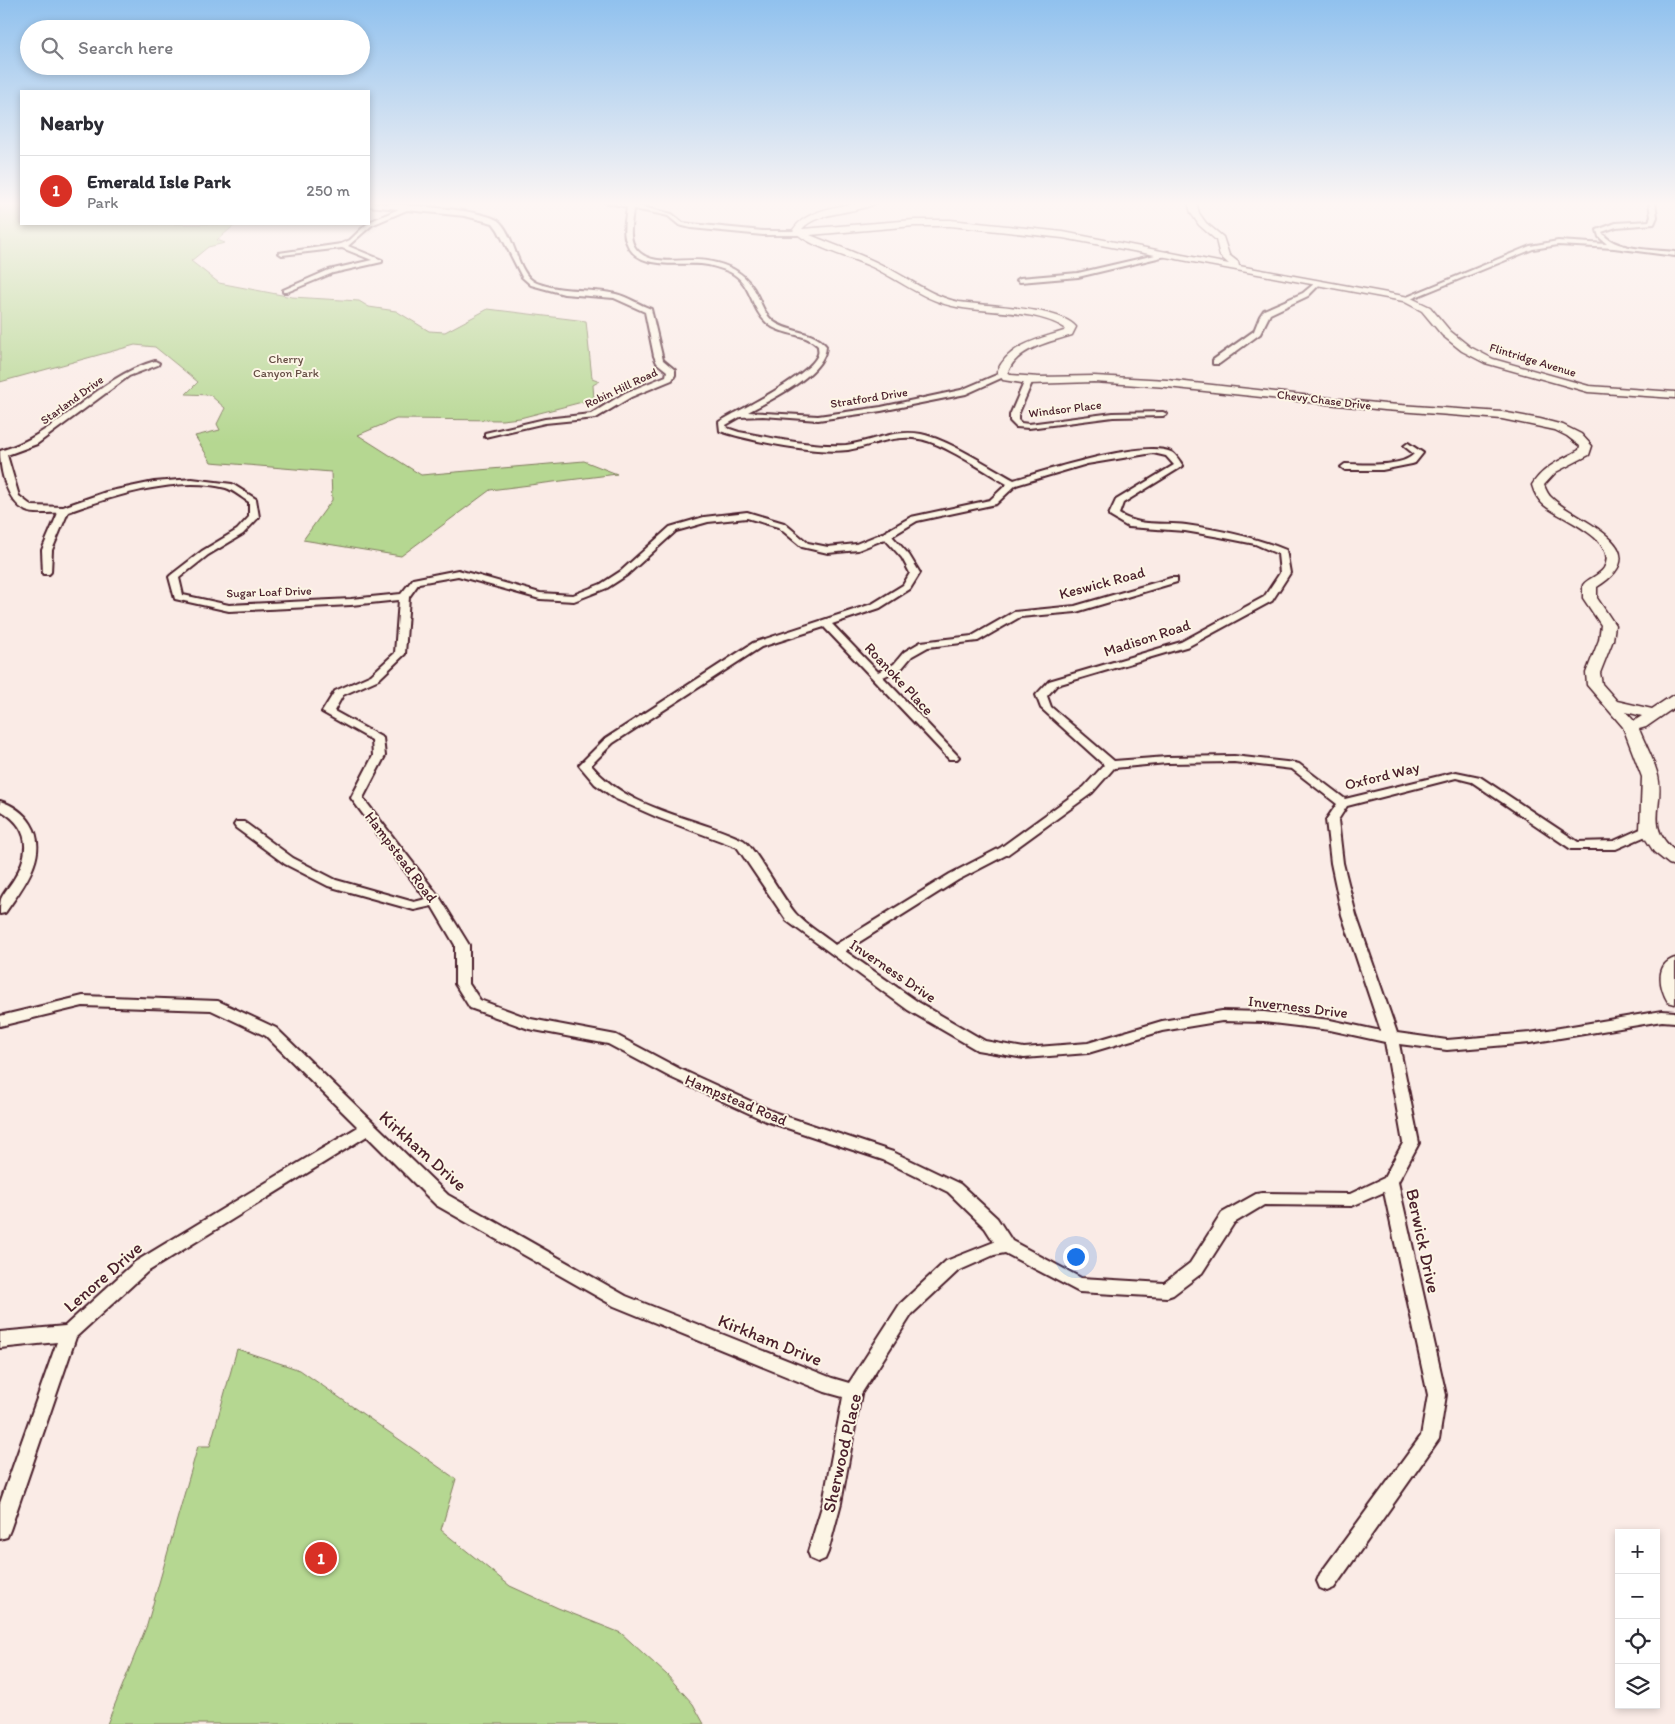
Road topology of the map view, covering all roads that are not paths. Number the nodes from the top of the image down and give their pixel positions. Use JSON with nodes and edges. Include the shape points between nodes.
{"nodes":[{"id":1,"x":301,"y":282,"type":"edge"},
{"id":2,"x":531,"y":282,"type":"edge"},
{"id":3,"x":747,"y":282,"type":"edge"},
{"id":4,"x":904,"y":282,"type":"edge"},
{"id":5,"x":1309,"y":282,"type":"edge"},
{"id":6,"x":1446,"y":282,"type":"edge"},
{"id":7,"x":1317,"y":284,"type":"junction"},
{"id":8,"x":285,"y":291,"type":"dead end"},
{"id":9,"x":1406,"y":299,"type":"junction"},
{"id":10,"x":1216,"y":362,"type":"dead end"},
{"id":11,"x":155,"y":363,"type":"dead end"},
{"id":12,"x":1004,"y":375,"type":"junction"},
{"id":13,"x":1029,"y":380,"type":"junction"},
{"id":14,"x":1675,"y":395,"type":"edge"},
{"id":15,"x":1163,"y":414,"type":"dead end"},
{"id":16,"x":734,"y":416,"type":"junction"},
{"id":17,"x":488,"y":435,"type":"dead end"},
{"id":18,"x":1408,"y":446,"type":"dead end"},
{"id":19,"x":1,"y":454,"type":"edge"},
{"id":20,"x":1345,"y":467,"type":"dead end"},
{"id":21,"x":1013,"y":483,"type":"junction"},
{"id":22,"x":64,"y":510,"type":"junction"},
{"id":23,"x":886,"y":535,"type":"junction"},
{"id":24,"x":46,"y":572,"type":"dead end"},
{"id":25,"x":1174,"y":580,"type":"dead end"},
{"id":26,"x":404,"y":597,"type":"junction"},
{"id":27,"x":825,"y":622,"type":"junction"},
{"id":28,"x":876,"y":678,"type":"junction"},
{"id":29,"x":1675,"y":700,"type":"edge"},
{"id":30,"x":1611,"y":704,"type":"junction"},
{"id":31,"x":1655,"y":714,"type":"junction"},
{"id":32,"x":1630,"y":726,"type":"junction"},
{"id":33,"x":952,"y":757,"type":"dead end"},
{"id":34,"x":1111,"y":765,"type":"junction"},
{"id":35,"x":1343,"y":803,"type":"junction"},
{"id":36,"x":0,"y":804,"type":"edge"},
{"id":37,"x":240,"y":825,"type":"dead end"},
{"id":38,"x":1649,"y":830,"type":"junction"},
{"id":39,"x":1675,"y":860,"type":"edge"},
{"id":40,"x":435,"y":901,"type":"junction"},
{"id":41,"x":0,"y":910,"type":"edge"},
{"id":42,"x":835,"y":951,"type":"junction"},
{"id":43,"x":1675,"y":965,"type":"edge"},
{"id":44,"x":1675,"y":997,"type":"edge"},
{"id":45,"x":1675,"y":1017,"type":"edge"},
{"id":46,"x":0,"y":1021,"type":"edge"},
{"id":47,"x":1391,"y":1038,"type":"junction"},
{"id":48,"x":368,"y":1128,"type":"junction"},
{"id":49,"x":1390,"y":1182,"type":"junction"},
{"id":50,"x":1006,"y":1246,"type":"junction"},
{"id":51,"x":69,"y":1334,"type":"junction"},
{"id":52,"x":0,"y":1340,"type":"edge"},
{"id":53,"x":853,"y":1392,"type":"junction"},
{"id":54,"x":0,"y":1530,"type":"edge"},
{"id":55,"x":818,"y":1552,"type":"dead end"},
{"id":56,"x":1327,"y":1581,"type":"dead end"}],
"edges":[{"from":1,"to":8,"type":"street"},
{"from":2,"to":17,"type":"street","name":"Robin Hill Road","via":[[557,291],[615,296],[648,312],[658,356],[671,370],[671,375],[665,381],[628,395],[594,416],[545,421]]},
{"from":3,"to":16,"type":"street","via":[[758,309],[769,323],[815,340],[824,349],[816,363],[782,391]]},
{"from":4,"to":12,"type":"main road","via":[[925,295],[957,304],[1052,318],[1071,326],[1068,333],[1034,344],[1012,357],[1003,366]]},
{"from":5,"to":7,"type":"main road","name":"Flintridge Avenue"},
{"from":6,"to":9,"type":"street"},
{"from":7,"to":9,"type":"main road","name":"Flintridge Avenue"},
{"from":7,"to":10,"type":"street","via":[[1303,297],[1267,312],[1260,320],[1257,332]]},
{"from":9,"to":14,"type":"main road","name":"Flintridge Avenue","via":[[1426,309],[1446,333],[1466,349],[1489,361],[1588,389]]},
{"from":11,"to":19,"type":"street","name":"Starland Drive","via":[[126,374],[34,442]]},
{"from":12,"to":13,"type":"main road","name":"Chevy Chase Drive","via":[[1016,380]]},
{"from":12,"to":16,"type":"street","name":"Stratford Drive","via":[[963,392],[881,409],[818,418],[763,414]]},
{"from":13,"to":15,"type":"street","name":"Windsor Place","via":[[1014,415],[1014,421],[1019,424],[1029,426],[1113,415]]},
{"from":13,"to":30,"type":"main road","name":"Chevy Chase Drive","via":[[1094,379],[1262,393],[1521,419],[1572,433],[1586,446],[1585,452],[1551,470],[1538,486],[1546,500],[1592,529],[1611,549],[1613,564],[1608,573],[1590,585],[1589,590],[1590,598],[1608,625],[1606,640],[1593,673],[1595,685]]},
{"from":16,"to":21,"type":"street","via":[[722,424],[723,429],[822,448],[848,447],[889,437],[920,436]]},
{"from":18,"to":20,"type":"street","via":[[1419,453],[1412,461],[1382,467]]},
{"from":19,"to":22,"type":"street","name":"Sugar Loaf Drive","via":[[14,497],[30,509]]},
{"from":21,"to":23,"type":"street","via":[[993,502],[914,519]]},
{"from":21,"to":34,"type":"street","name":"Madison Road","via":[[1086,462],[1153,450],[1169,454],[1178,466],[1119,502],[1114,515],[1128,524],[1220,534],[1258,542],[1283,552],[1285,573],[1268,599],[1186,644],[1053,683],[1041,695],[1046,708]]},
{"from":22,"to":24,"type":"street","via":[[47,550]]},
{"from":22,"to":26,"type":"street","name":"Sugar Loaf Drive","via":[[154,485],[192,482],[229,486],[253,502],[254,517],[240,532],[174,576],[179,597],[229,608]]},
{"from":23,"to":26,"type":"street","via":[[858,547],[828,550],[805,545],[782,525],[747,515],[707,519],[674,529],[624,574],[574,598],[540,596],[458,572],[416,581]]},
{"from":23,"to":27,"type":"street","name":"Inverness Drive","via":[[915,573],[907,587],[876,606]]},
{"from":25,"to":28,"type":"street","name":"Keswick Road","via":[[1076,609],[1018,614],[974,639],[925,644],[908,654],[898,666]]},
{"from":26,"to":40,"type":"street","name":"Hampstead Road","via":[[400,654],[375,677],[339,693],[328,712],[377,738],[379,756],[357,798]]},
{"from":27,"to":28,"type":"street","name":"Roanoke Place"},
{"from":27,"to":42,"type":"street","name":"Inverness Drive","via":[[758,645],[609,741],[585,765],[598,782],[620,796],[741,844],[792,918]]},
{"from":28,"to":33,"type":"street","name":"Roanoke Place"},
{"from":29,"to":31,"type":"main road"},
{"from":30,"to":31,"type":"main road"},
{"from":30,"to":32,"type":"main road","name":"Chevy Chase Drive"},
{"from":31,"to":32,"type":"main road","via":[[1640,724]]},
{"from":32,"to":38,"type":"main road","name":"Chevy Chase Drive","via":[[1650,777]]},
{"from":34,"to":35,"type":"street","name":"Oxford Way","via":[[1234,759],[1295,766]]},
{"from":34,"to":42,"type":"street","via":[[1088,790],[1004,852],[954,877]]},
{"from":35,"to":38,"type":"street","name":"Oxford Way","via":[[1456,775],[1476,779],[1575,846],[1616,845]]},
{"from":35,"to":47,"type":"street","name":"Berwick Drive","via":[[1332,820],[1337,863],[1349,914]]},
{"from":36,"to":41,"type":"street","via":[[22,820],[30,835],[32,850],[24,874]]},
{"from":37,"to":40,"type":"street","via":[[289,862],[332,883],[414,906]]},
{"from":38,"to":39,"type":"main road","via":[[1660,848]]},
{"from":40,"to":50,"type":"street","name":"Hampstead Road","via":[[462,945],[462,984],[475,1004],[529,1024],[611,1039],[675,1073],[771,1117],[888,1156],[954,1188],[991,1223]]},
{"from":42,"to":47,"type":"street","name":"Inverness Drive","via":[[913,1006],[982,1046],[1024,1053],[1088,1048],[1162,1026],[1222,1016],[1330,1025]]},
{"from":43,"to":44,"type":"main road","via":[[1671,968],[1670,981]]},
{"from":45,"to":47,"type":"street","name":"Inverness Drive","via":[[1662,1016],[1530,1038],[1447,1046]]},
{"from":46,"to":48,"type":"street","name":"Kirkham Drive","via":[[83,1001],[213,1005],[271,1032]]},
{"from":47,"to":49,"type":"street","name":"Berwick Drive","via":[[1411,1143]]},
{"from":48,"to":51,"type":"street","name":"Lenore Drive","via":[[141,1267]]},
{"from":48,"to":53,"type":"street","name":"Kirkham Drive","via":[[442,1200],[620,1301]]},
{"from":49,"to":50,"type":"street","name":"Hampstead Road","via":[[1352,1200],[1262,1199],[1228,1218],[1196,1268],[1167,1290],[1079,1285]]},
{"from":49,"to":56,"type":"street","name":"Berwick Drive","via":[[1437,1395],[1430,1439]]},
{"from":50,"to":53,"type":"street","name":"Sherwood Place","via":[[952,1266],[906,1309]]},
{"from":51,"to":52,"type":"street"},
{"from":51,"to":54,"type":"street","name":"Lenore Drive"},
{"from":53,"to":55,"type":"street","name":"Sherwood Place","via":[[832,1503]]}]}
